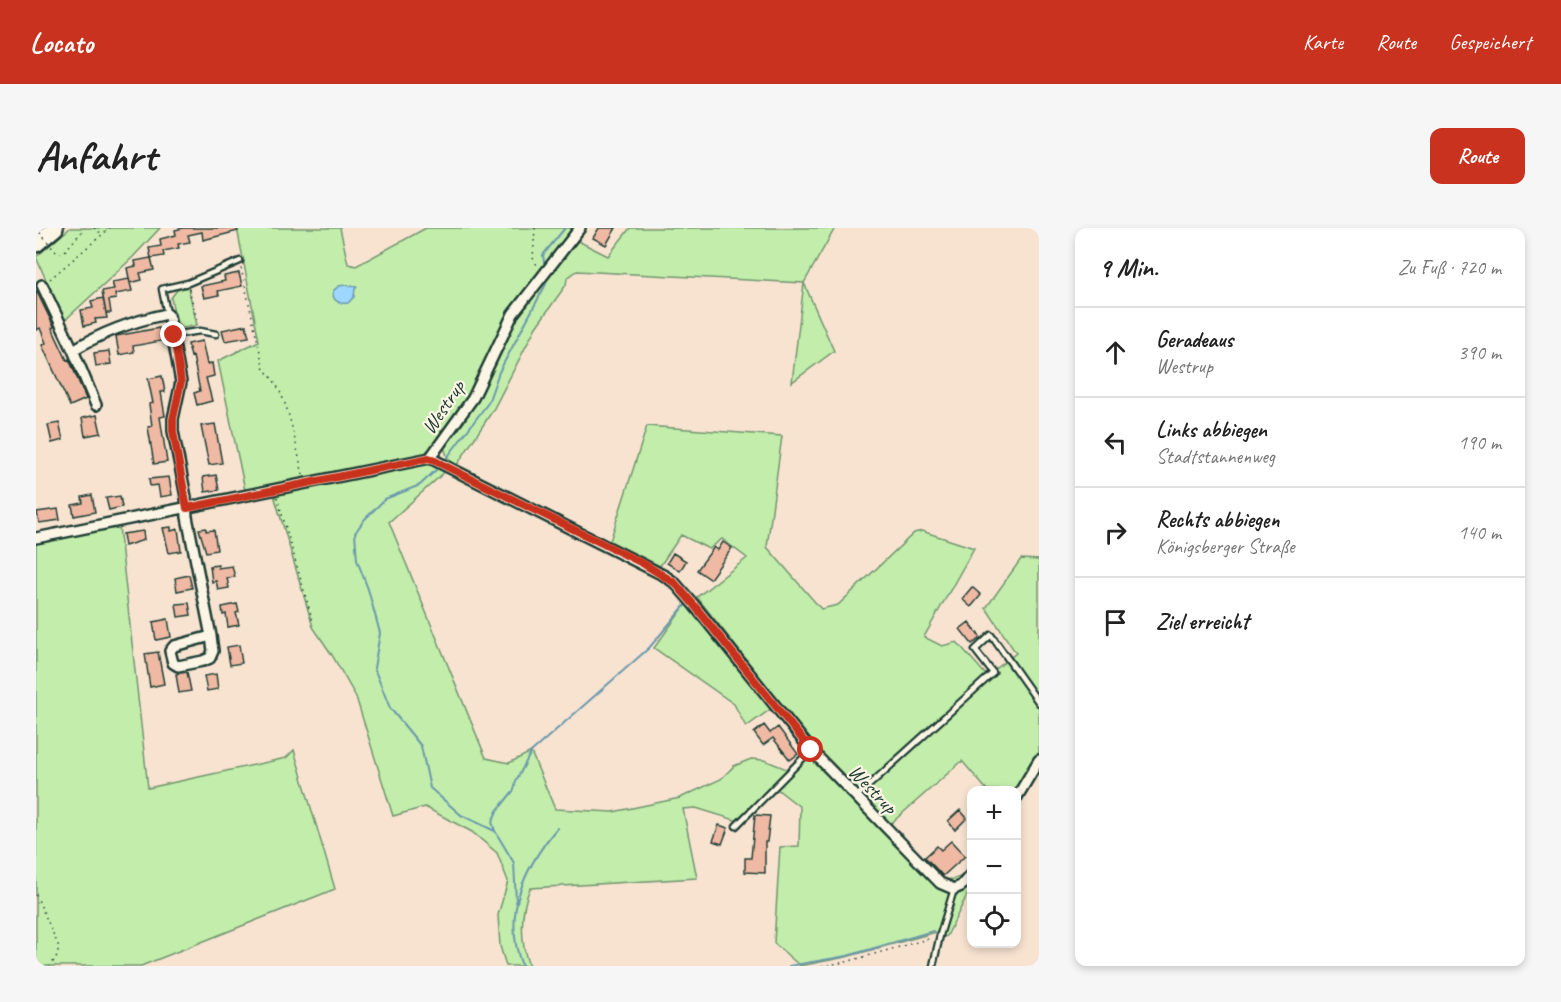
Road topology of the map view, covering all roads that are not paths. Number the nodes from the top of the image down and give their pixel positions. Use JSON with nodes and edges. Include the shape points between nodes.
{"nodes":[{"id":1,"x":55,"y":228,"type":"edge"},
{"id":2,"x":580,"y":228,"type":"edge"},
{"id":3,"x":36,"y":244,"type":"edge"},
{"id":4,"x":240,"y":261,"type":"road end"},
{"id":5,"x":42,"y":285,"type":"road end"},
{"id":6,"x":167,"y":314,"type":"junction"},
{"id":7,"x":216,"y":334,"type":"dead end"},
{"id":8,"x":174,"y":335,"type":"junction"},
{"id":9,"x":73,"y":350,"type":"junction"},
{"id":10,"x":96,"y":405,"type":"dead end"},
{"id":11,"x":429,"y":458,"type":"junction"},
{"id":12,"x":187,"y":508,"type":"junction"},
{"id":13,"x":36,"y":538,"type":"edge"},
{"id":14,"x":211,"y":636,"type":"junction"},
{"id":15,"x":1039,"y":703,"type":"edge"},
{"id":16,"x":811,"y":750,"type":"junction"},
{"id":17,"x":1039,"y":759,"type":"edge"},
{"id":18,"x":1021,"y":790,"type":"edge"},
{"id":19,"x":855,"y":797,"type":"junction"},
{"id":20,"x":736,"y":826,"type":"dead end"},
{"id":21,"x":967,"y":880,"type":"edge"},
{"id":22,"x":954,"y":889,"type":"junction"},
{"id":23,"x":933,"y":966,"type":"edge"}],
"edges":[{"from":1,"to":3,"type":"main road"},
{"from":2,"to":11,"type":"street","name":"Westrup","via":[[513,314],[467,408]]},
{"from":4,"to":6,"type":"lane","via":[[188,284],[162,290]]},
{"from":5,"to":9,"type":"street"},
{"from":6,"to":8,"type":"street"},
{"from":6,"to":9,"type":"street","via":[[106,332]]},
{"from":7,"to":8,"type":"lane","via":[[200,331]]},
{"from":8,"to":12,"type":"street","via":[[181,382],[173,431]]},
{"from":9,"to":10,"type":"street"},
{"from":11,"to":12,"type":"street"},
{"from":11,"to":16,"type":"street","name":"Westrup","via":[[675,583]]},
{"from":12,"to":13,"type":"street"},
{"from":12,"to":14,"type":"street"},
{"from":14,"to":14,"type":"street","via":[[174,646],[170,651],[173,663],[178,666],[210,658]]},
{"from":15,"to":19,"type":"lane","via":[[991,635],[975,650],[993,673]]},
{"from":16,"to":19,"type":"street","name":"Westrup"},
{"from":16,"to":20,"type":"lane"},
{"from":17,"to":18,"type":"street"},
{"from":19,"to":22,"type":"street","name":"Westrup","via":[[940,884]]},
{"from":21,"to":22,"type":"street"},
{"from":22,"to":23,"type":"lane"}]}
